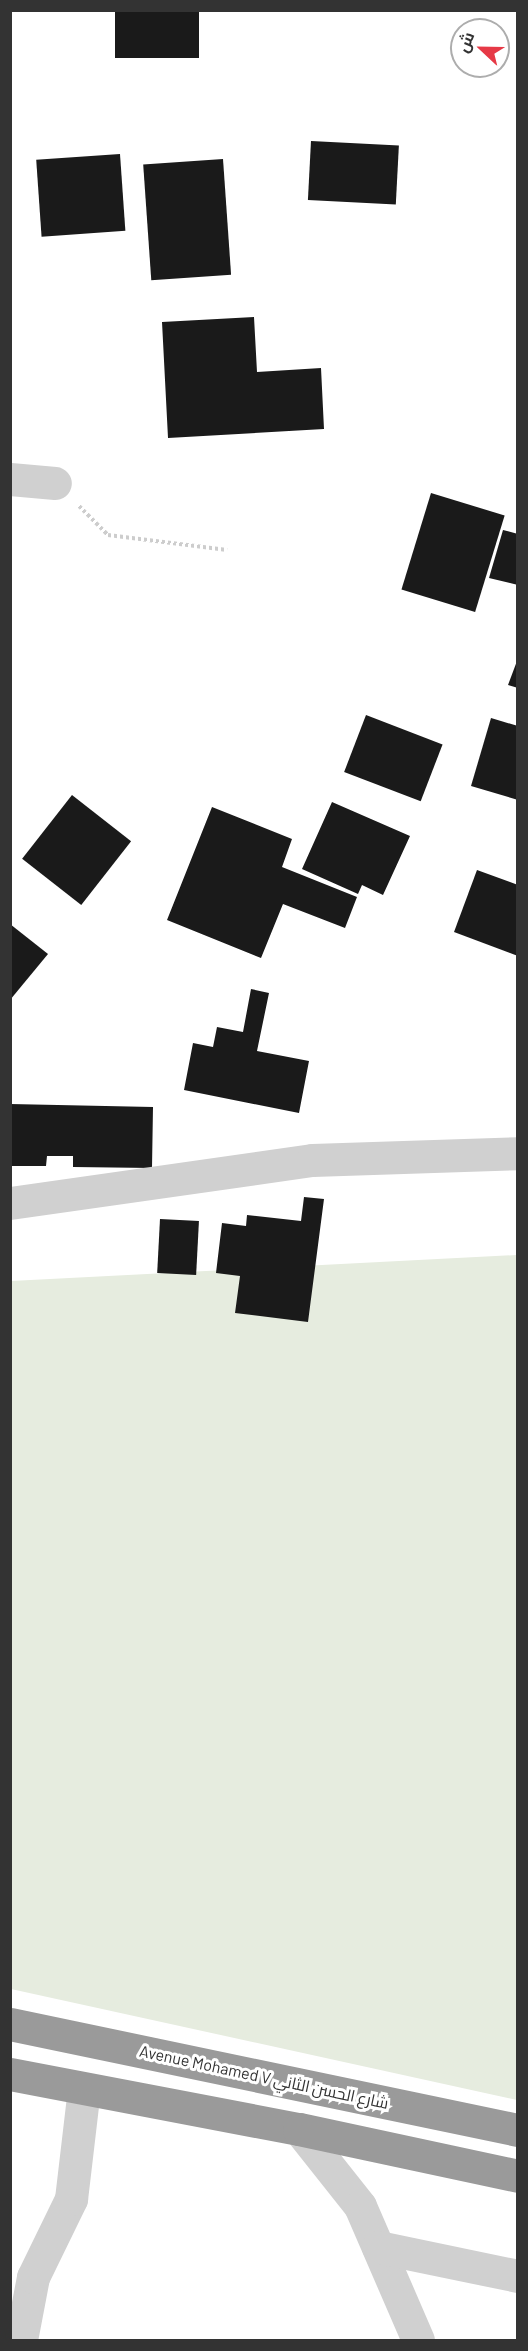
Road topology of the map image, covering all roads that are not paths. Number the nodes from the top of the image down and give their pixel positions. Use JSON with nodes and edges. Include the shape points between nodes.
{"nodes":[{"id":1,"x":10,"y":479,"type":"edge"},
{"id":2,"x":55,"y":483,"type":"road end"},
{"id":3,"x":518,"y":1153,"type":"edge"},
{"id":4,"x":10,"y":1203,"type":"edge"},
{"id":5,"x":10,"y":2024,"type":"edge"},
{"id":6,"x":10,"y":2074,"type":"edge"},
{"id":7,"x":84,"y":2089,"type":"junction"},
{"id":8,"x":299,"y":2129,"type":"junction"},
{"id":9,"x":518,"y":2130,"type":"edge"},
{"id":10,"x":518,"y":2176,"type":"edge"},
{"id":11,"x":378,"y":2247,"type":"junction"},
{"id":12,"x":22,"y":2275,"type":"edge"},
{"id":13,"x":518,"y":2276,"type":"edge"},
{"id":14,"x":21,"y":2340,"type":"edge"},
{"id":15,"x":418,"y":2340,"type":"edge"}],
"edges":[{"from":1,"to":2,"type":"street"},
{"from":3,"to":4,"type":"street","via":[[312,1160]]},
{"from":5,"to":9,"type":"highway","name":"Avenue Mohamed V شارع الحسن الثاني"},
{"from":6,"to":7,"type":"highway"},
{"from":7,"to":8,"type":"highway"},
{"from":7,"to":12,"type":"street","via":[[71,2199]]},
{"from":8,"to":10,"type":"highway"},
{"from":8,"to":11,"type":"street","via":[[360,2206]]},
{"from":11,"to":13,"type":"street"},
{"from":11,"to":15,"type":"street"},
{"from":12,"to":14,"type":"street"}]}
